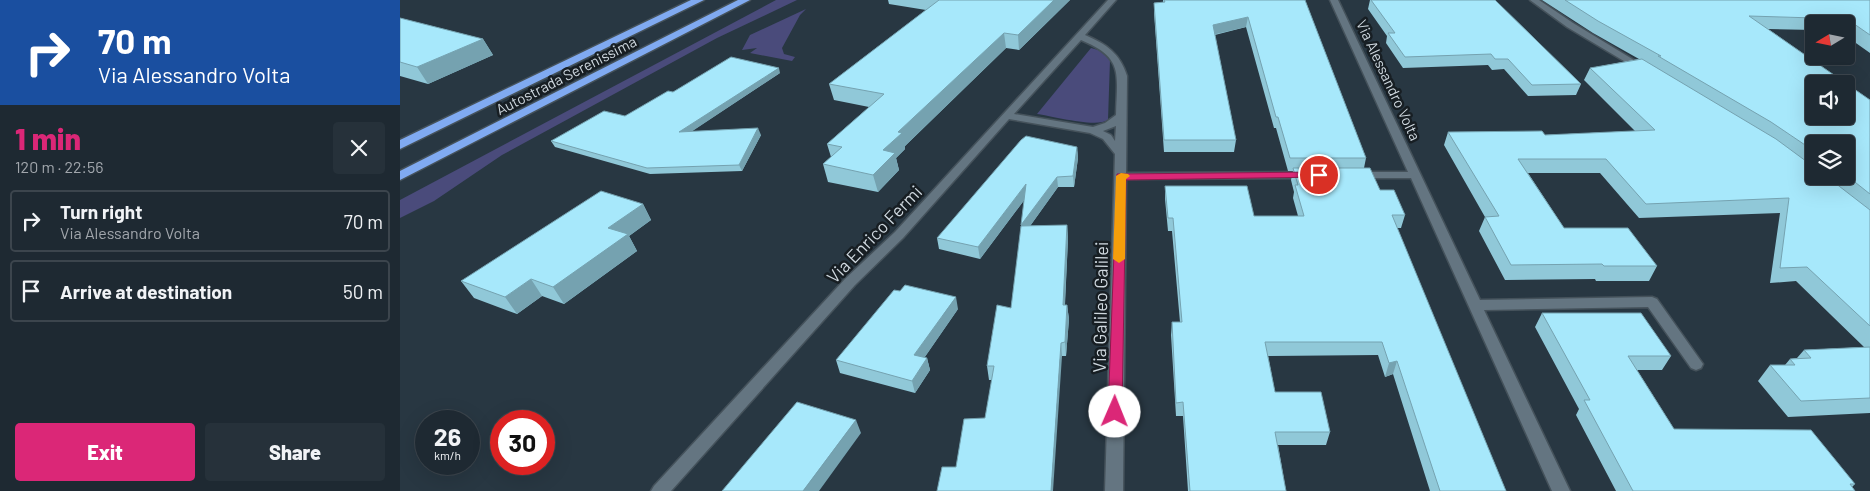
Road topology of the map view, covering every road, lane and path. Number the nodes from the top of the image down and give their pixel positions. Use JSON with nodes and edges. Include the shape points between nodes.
{"nodes":[{"id":1,"x":699,"y":0,"type":"edge"},
{"id":2,"x":745,"y":0,"type":"edge"},
{"id":3,"x":1112,"y":0,"type":"edge"},
{"id":4,"x":1334,"y":0,"type":"edge"},
{"id":5,"x":1534,"y":0,"type":"edge"},
{"id":6,"x":1079,"y":36,"type":"junction"},
{"id":7,"x":1647,"y":72,"type":"edge"},
{"id":8,"x":1122,"y":115,"type":"junction"},
{"id":9,"x":1008,"y":116,"type":"junction"},
{"id":10,"x":1093,"y":130,"type":"junction"},
{"id":11,"x":400,"y":145,"type":"edge"},
{"id":12,"x":1121,"y":154,"type":"junction"},
{"id":13,"x":1319,"y":175,"type":"edge"},
{"id":14,"x":1349,"y":175,"type":"edge"},
{"id":15,"x":1414,"y":175,"type":"junction"},
{"id":16,"x":400,"y":176,"type":"edge"},
{"id":17,"x":1121,"y":176,"type":"junction"},
{"id":18,"x":1475,"y":305,"type":"junction"},
{"id":19,"x":1696,"y":364,"type":"dead end"},
{"id":20,"x":660,"y":491,"type":"edge"},
{"id":21,"x":1114,"y":491,"type":"edge"},
{"id":22,"x":1561,"y":491,"type":"edge"}],
"edges":[{"from":1,"to":11,"type":"highway","name":"Autostrada Serenissima"},
{"from":2,"to":16,"type":"highway","name":"Autostrada Serenissima"},
{"from":3,"to":6,"type":"street","name":"Via Enrico Fermi"},
{"from":4,"to":15,"type":"street","name":"Via Alessandro Volta"},
{"from":5,"to":7,"type":"street"},
{"from":6,"to":8,"type":"street","name":"Via Galileo Galilei","via":[[1103,46],[1120,63]]},
{"from":6,"to":9,"type":"street","name":"Via Enrico Fermi"},
{"from":8,"to":10,"type":"street","via":[[1111,125]]},
{"from":8,"to":12,"type":"street","name":"Via Galileo Galilei"},
{"from":9,"to":10,"type":"street"},
{"from":9,"to":20,"type":"street","name":"Via Enrico Fermi","via":[[899,235],[850,282]]},
{"from":10,"to":12,"type":"street","via":[[1107,137]]},
{"from":12,"to":17,"type":"street","name":"Via Galileo Galilei"},
{"from":13,"to":17,"type":"street"},
{"from":14,"to":15,"type":"street"},
{"from":15,"to":18,"type":"street","name":"Via Alessandro Volta"},
{"from":17,"to":21,"type":"street","name":"Via Galileo Galilei"},
{"from":18,"to":19,"type":"street","via":[[1652,302]]},
{"from":18,"to":22,"type":"street","name":"Via Alessandro Volta"}]}
